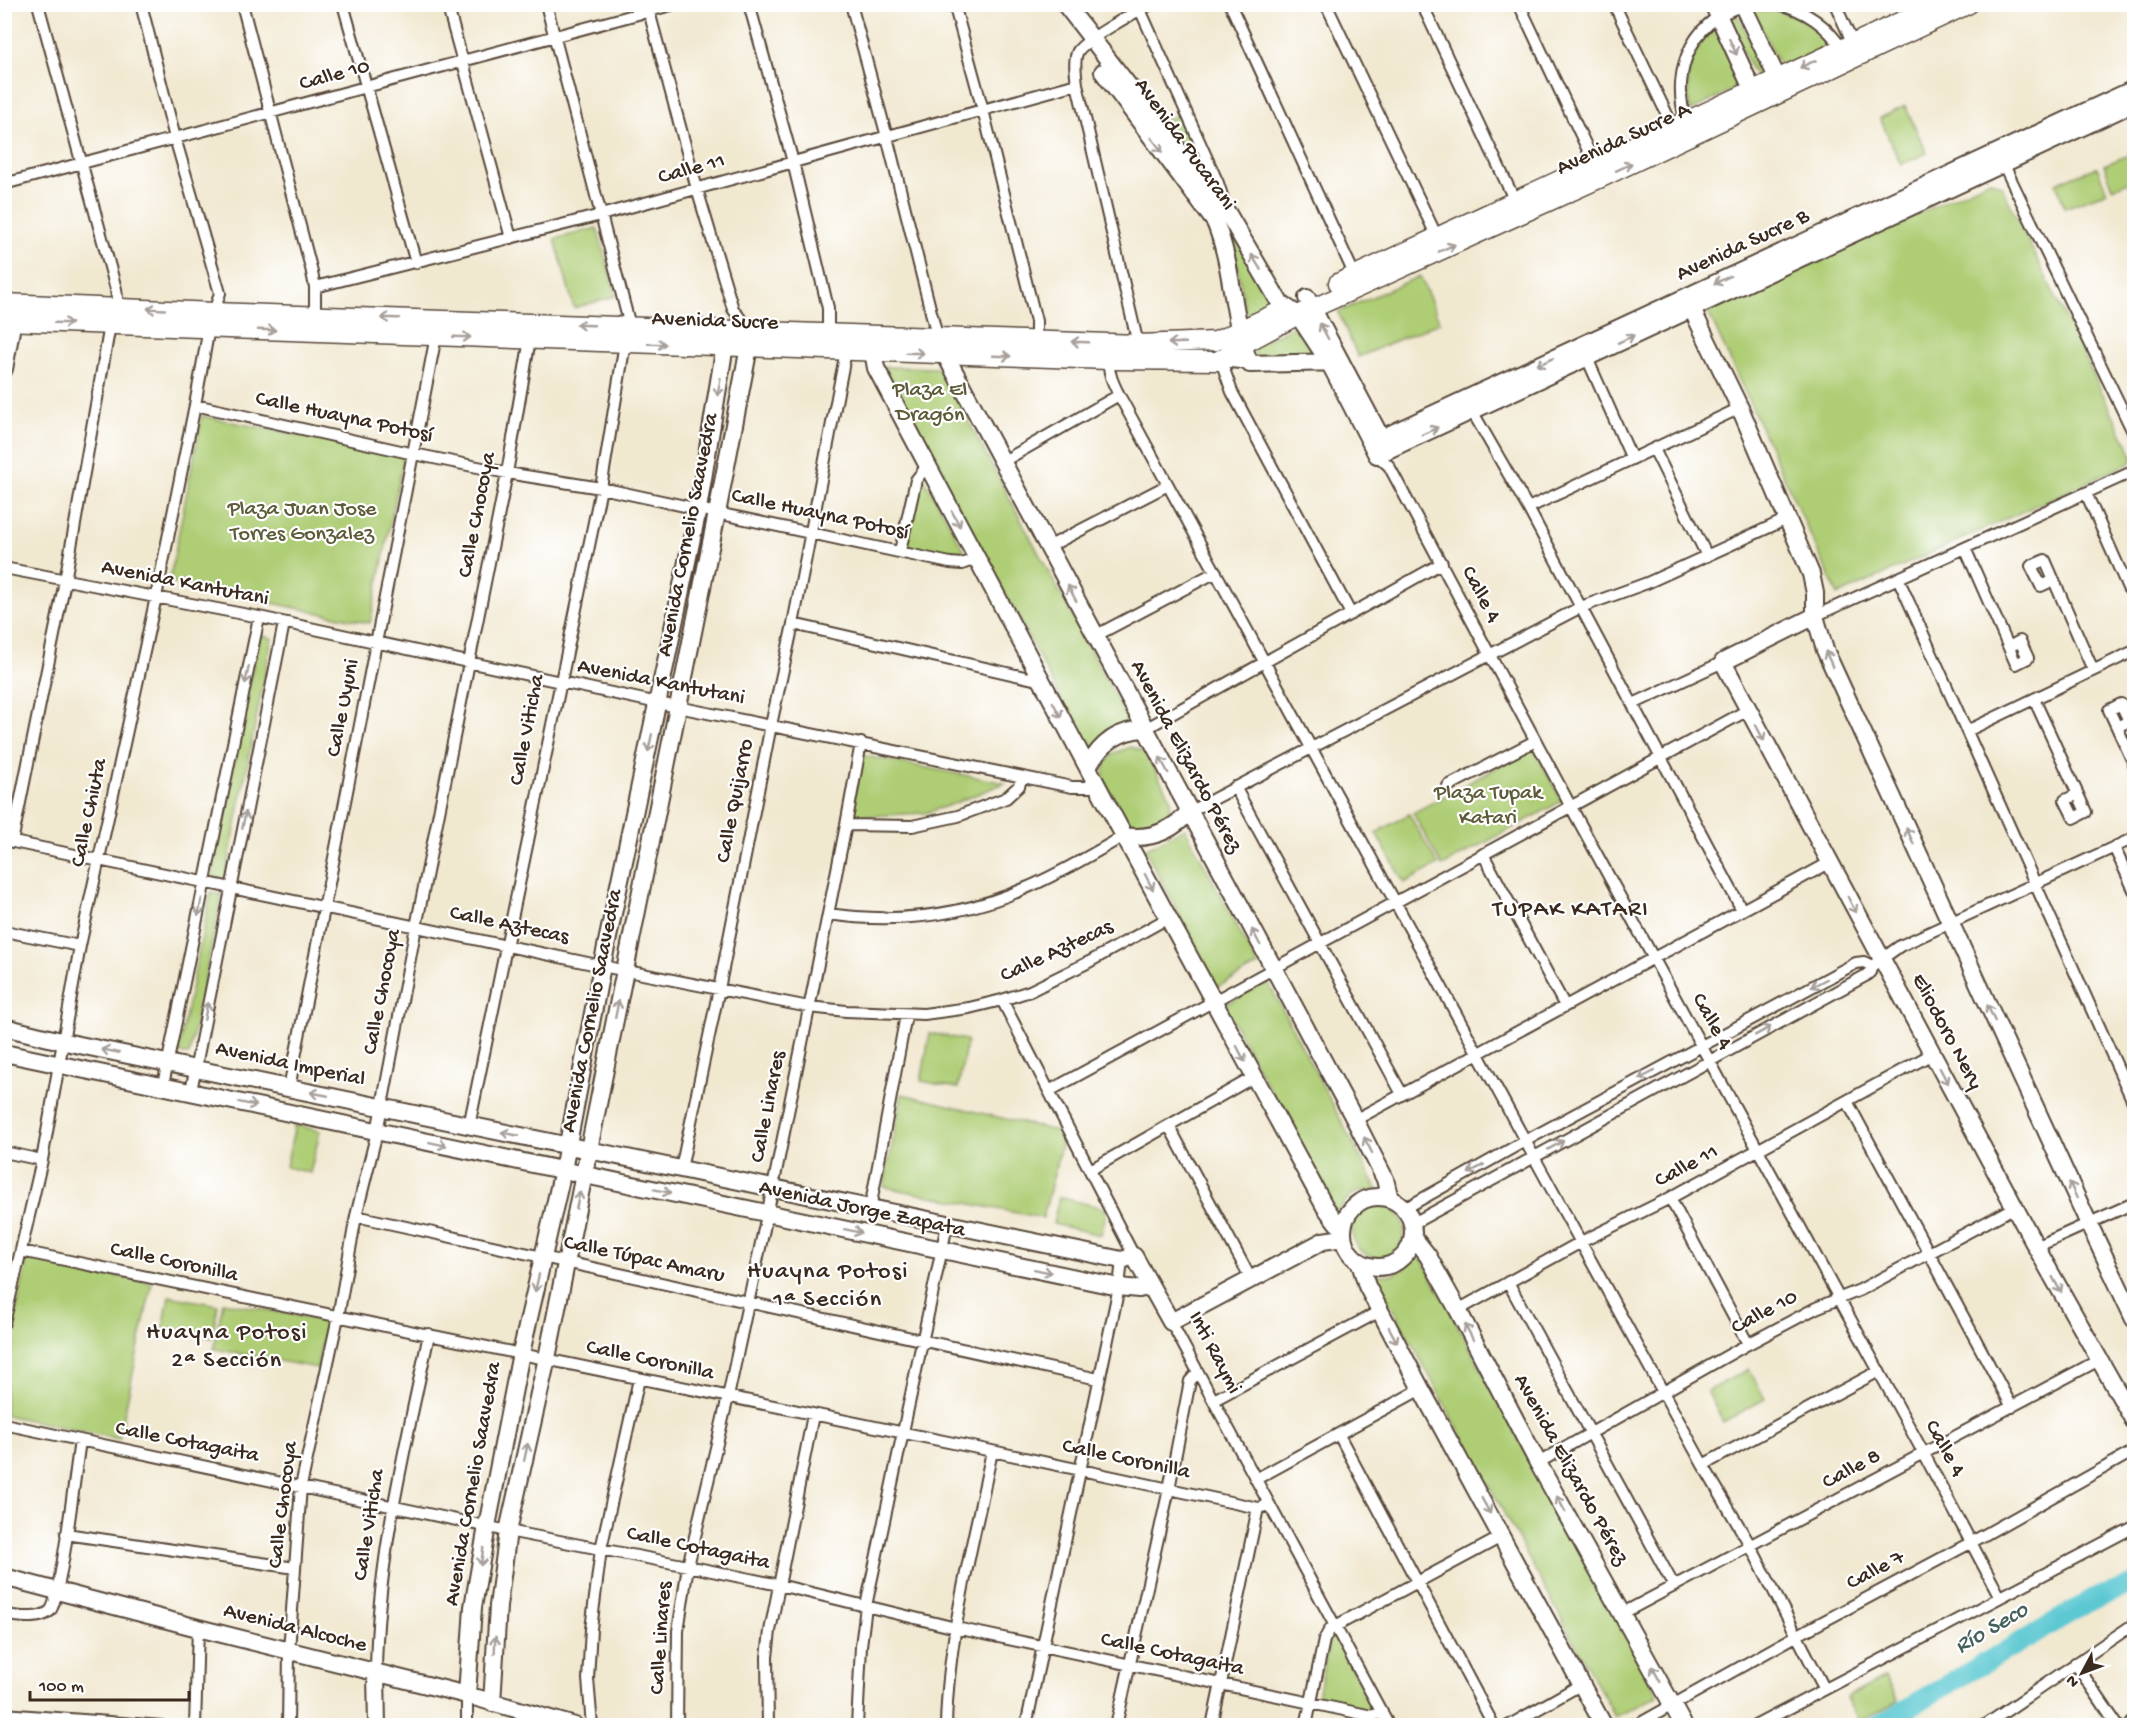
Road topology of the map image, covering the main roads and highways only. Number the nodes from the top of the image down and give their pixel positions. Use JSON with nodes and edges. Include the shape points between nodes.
{"nodes":[{"id":1,"x":1969,"y":4,"type":"edge"},
{"id":2,"x":1934,"y":5,"type":"edge"},
{"id":3,"x":1780,"y":85,"type":"junction"},
{"id":4,"x":1756,"y":96,"type":"junction"},
{"id":5,"x":1598,"y":171,"type":"junction"},
{"id":6,"x":1301,"y":308,"type":"junction"},
{"id":7,"x":10,"y":312,"type":"edge"},
{"id":8,"x":212,"y":320,"type":"junction"},
{"id":9,"x":628,"y":334,"type":"junction"},
{"id":10,"x":748,"y":338,"type":"junction"},
{"id":11,"x":1240,"y":338,"type":"junction"},
{"id":12,"x":847,"y":342,"type":"junction"},
{"id":13,"x":872,"y":343,"type":"junction"}],
"edges":[{"from":1,"to":3,"type":"main road","name":"Avenida Sucre A"},
{"from":2,"to":3,"type":"main road","name":"Avenida Sucre A","one_way":true,"via":[[1847,46]]},
{"from":3,"to":4,"type":"main road","name":"Avenida Sucre A"},
{"from":5,"to":4,"type":"main road","name":"Avenida Sucre A","one_way":true},
{"from":4,"to":5,"type":"main road","name":"Avenida Sucre A","via":[[1680,124]]},
{"from":6,"to":5,"type":"main road","name":"Avenida Sucre A","one_way":true},
{"from":5,"to":6,"type":"main road","name":"Avenida Sucre A","via":[[1515,201],[1355,276]]},
{"from":6,"to":11,"type":"main road"},
{"from":7,"to":8,"type":"main road","one_way":true,"via":[[110,325]]},
{"from":8,"to":7,"type":"main road","one_way":true,"via":[[118,307]]},
{"from":9,"to":8,"type":"main road","name":"Avenida Sucre","one_way":true,"via":[[315,316]]},
{"from":8,"to":9,"type":"main road","name":"Avenida Sucre","one_way":true,"via":[[436,336],[530,339]]},
{"from":9,"to":10,"type":"main road","name":"Avenida Sucre"},
{"from":10,"to":12,"type":"main road","name":"Avenida Sucre"},
{"from":10,"to":12,"type":"main road","name":"Avenida Sucre","via":[[828,333]]},
{"from":11,"to":13,"type":"main road","name":"Avenida Sucre","one_way":true,"via":[[1138,344],[937,336]]},
{"from":13,"to":11,"type":"main road","name":"Avenida Sucre","one_way":true,"via":[[944,354],[1220,361]]},
{"from":12,"to":13,"type":"main road","name":"Avenida Sucre"}]}
